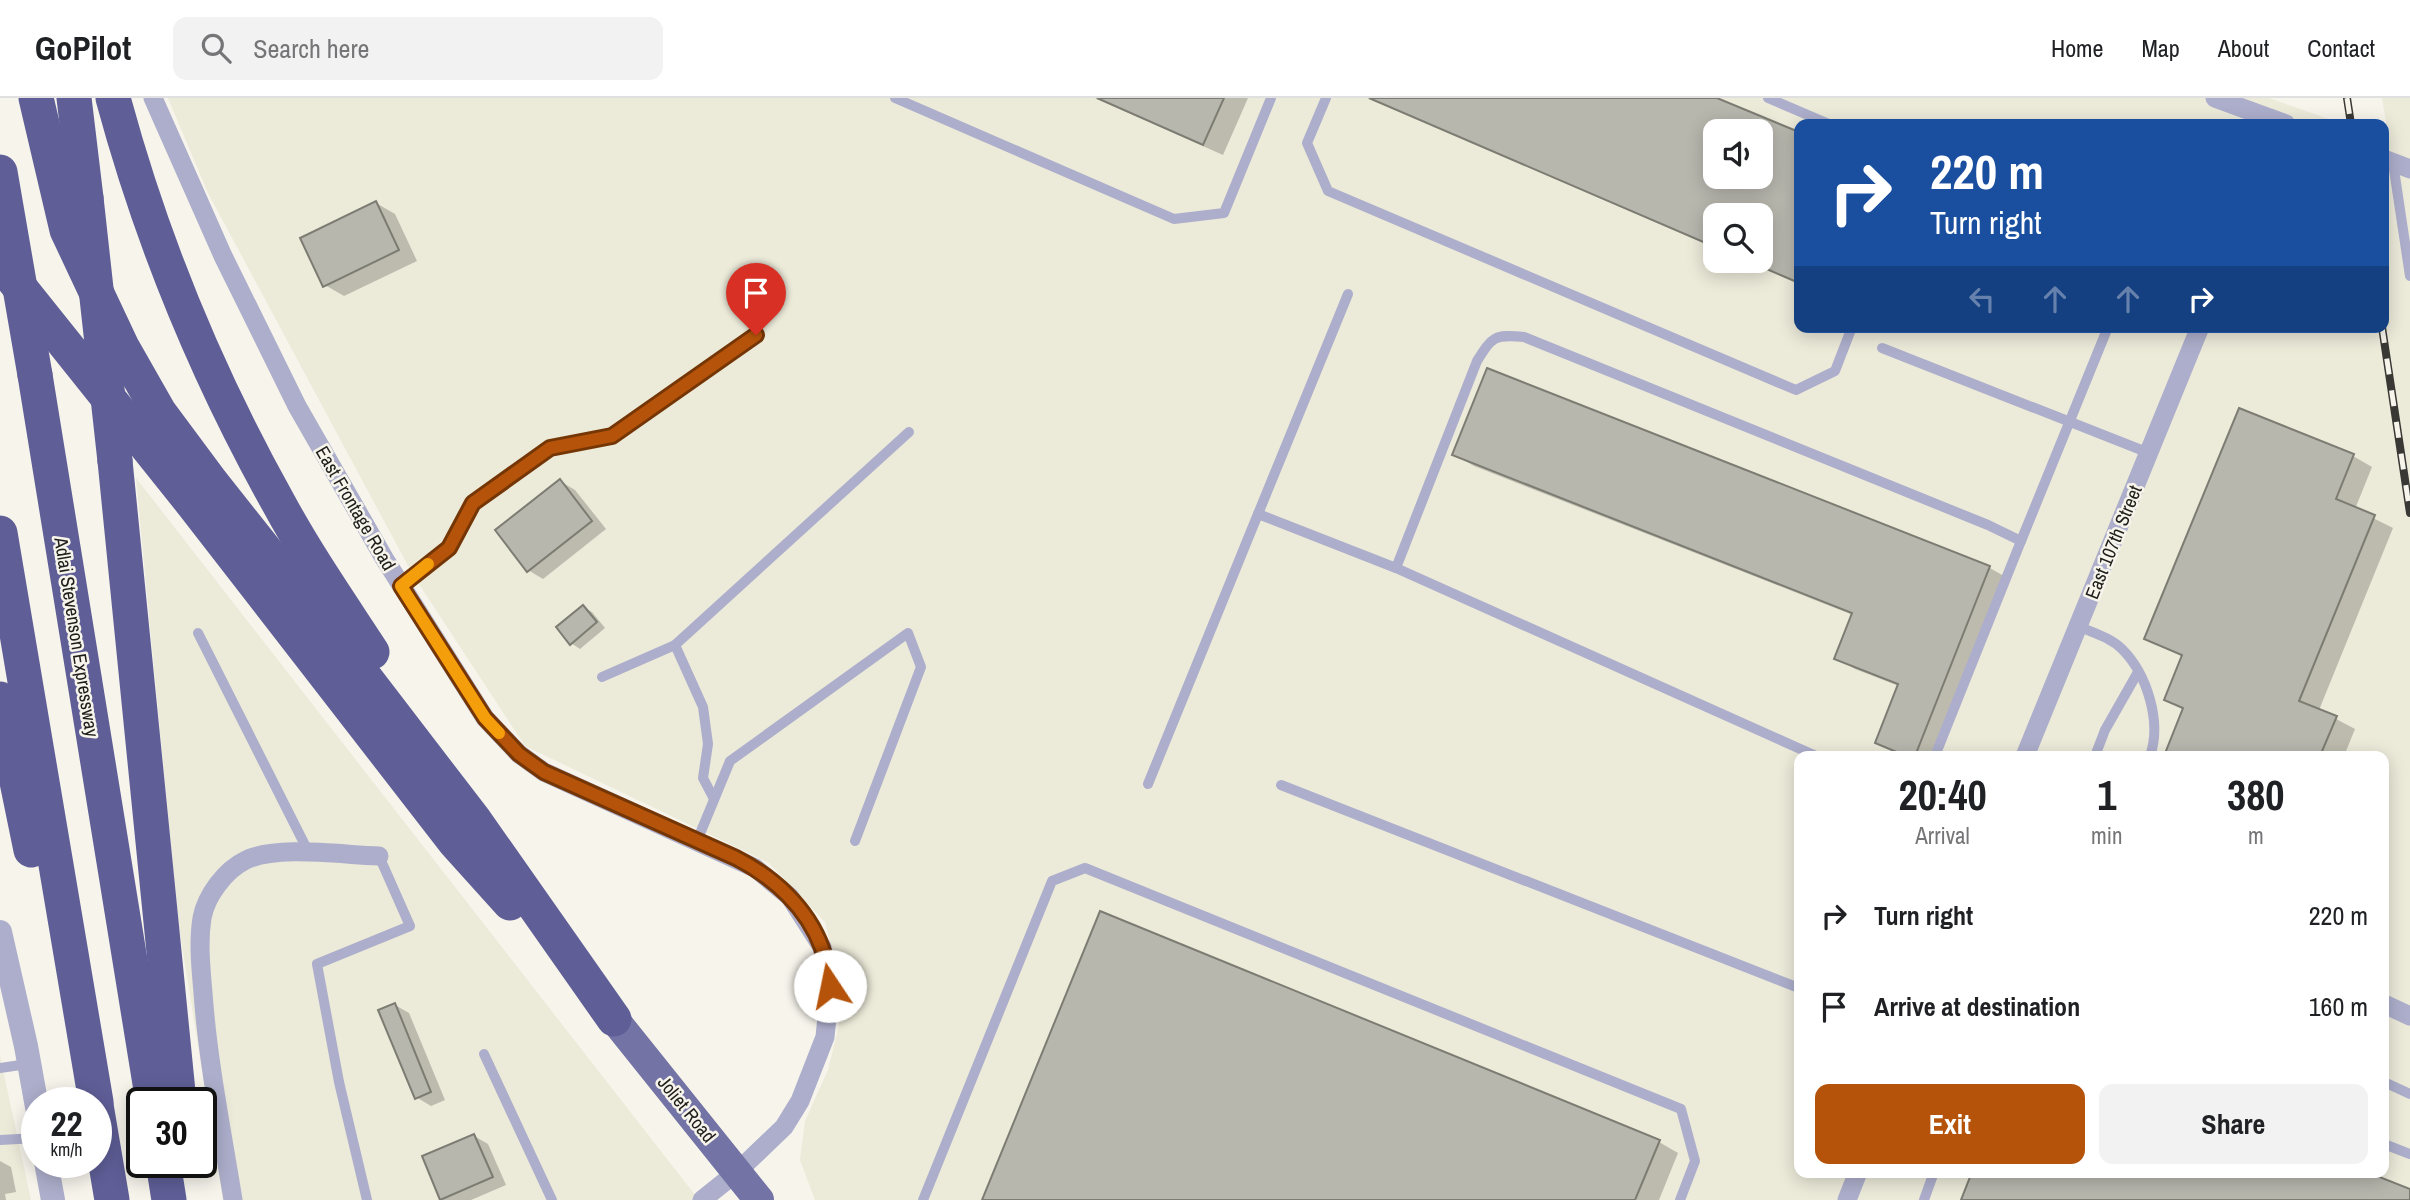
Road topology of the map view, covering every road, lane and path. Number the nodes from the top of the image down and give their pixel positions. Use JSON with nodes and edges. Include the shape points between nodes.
{"nodes":[{"id":1,"x":36,"y":98,"type":"edge"},
{"id":2,"x":74,"y":98,"type":"edge"},
{"id":3,"x":113,"y":98,"type":"edge"},
{"id":4,"x":153,"y":98,"type":"edge"},
{"id":5,"x":895,"y":98,"type":"edge"},
{"id":6,"x":1271,"y":98,"type":"edge"},
{"id":7,"x":1326,"y":98,"type":"edge"},
{"id":8,"x":1768,"y":98,"type":"edge"},
{"id":9,"x":2215,"y":98,"type":"edge"},
{"id":10,"x":1817,"y":119,"type":"edge"},
{"id":11,"x":2271,"y":119,"type":"edge"},
{"id":12,"x":2395,"y":164,"type":"edge"},
{"id":13,"x":0,"y":172,"type":"edge"},
{"id":14,"x":0,"y":263,"type":"edge"},
{"id":15,"x":2410,"y":276,"type":"edge"},
{"id":16,"x":1348,"y":294,"type":"dead end"},
{"id":17,"x":1850,"y":333,"type":"edge"},
{"id":18,"x":2106,"y":333,"type":"edge"},
{"id":19,"x":2198,"y":333,"type":"edge"},
{"id":20,"x":756,"y":335,"type":"dead end"},
{"id":21,"x":1882,"y":348,"type":"dead end"},
{"id":22,"x":2071,"y":422,"type":"junction"},
{"id":23,"x":909,"y":432,"type":"dead end"},
{"id":24,"x":2149,"y":453,"type":"junction"},
{"id":25,"x":1258,"y":514,"type":"junction"},
{"id":26,"x":0,"y":533,"type":"edge"},
{"id":27,"x":2021,"y":541,"type":"junction"},
{"id":28,"x":1396,"y":568,"type":"junction"},
{"id":29,"x":401,"y":586,"type":"junction"},
{"id":30,"x":2078,"y":626,"type":"junction"},
{"id":31,"x":198,"y":633,"type":"dead end"},
{"id":32,"x":675,"y":645,"type":"junction"},
{"id":33,"x":2138,"y":671,"type":"junction"},
{"id":34,"x":602,"y":677,"type":"dead end"},
{"id":35,"x":0,"y":699,"type":"edge"},
{"id":36,"x":1805,"y":751,"type":"edge"},
{"id":37,"x":1937,"y":751,"type":"edge"},
{"id":38,"x":2027,"y":751,"type":"edge"},
{"id":39,"x":2097,"y":751,"type":"edge"},
{"id":40,"x":2151,"y":751,"type":"edge"},
{"id":41,"x":1148,"y":785,"type":"dead end"},
{"id":42,"x":1281,"y":785,"type":"dead end"},
{"id":43,"x":713,"y":799,"type":"junction"},
{"id":44,"x":697,"y":841,"type":"junction"},
{"id":45,"x":855,"y":841,"type":"dead end"},
{"id":46,"x":310,"y":853,"type":"junction"},
{"id":47,"x":379,"y":856,"type":"joint"},
{"id":48,"x":0,"y":932,"type":"edge"},
{"id":49,"x":560,"y":942,"type":"junction"},
{"id":50,"x":1794,"y":986,"type":"edge"},
{"id":51,"x":2389,"y":1006,"type":"edge"},
{"id":52,"x":2410,"y":1016,"type":"edge"},
{"id":53,"x":614,"y":1019,"type":"junction"},
{"id":54,"x":484,"y":1054,"type":"dead end"},
{"id":55,"x":29,"y":1063,"type":"junction"},
{"id":56,"x":0,"y":1068,"type":"edge"},
{"id":57,"x":2389,"y":1084,"type":"edge"},
{"id":58,"x":33,"y":1087,"type":"edge"},
{"id":59,"x":81,"y":1087,"type":"edge"},
{"id":60,"x":93,"y":1087,"type":"edge"},
{"id":61,"x":151,"y":1087,"type":"edge"},
{"id":62,"x":177,"y":1087,"type":"edge"},
{"id":63,"x":2410,"y":1094,"type":"edge"},
{"id":64,"x":21,"y":1139,"type":"edge"},
{"id":65,"x":0,"y":1140,"type":"edge"},
{"id":66,"x":2389,"y":1146,"type":"edge"},
{"id":67,"x":2410,"y":1154,"type":"edge"},
{"id":68,"x":737,"y":1172,"type":"junction"},
{"id":69,"x":49,"y":1178,"type":"edge"},
{"id":70,"x":99,"y":1178,"type":"edge"},
{"id":71,"x":108,"y":1178,"type":"edge"},
{"id":72,"x":166,"y":1178,"type":"edge"},
{"id":73,"x":186,"y":1178,"type":"edge"},
{"id":74,"x":1856,"y":1178,"type":"edge"},
{"id":75,"x":1932,"y":1178,"type":"edge"},
{"id":76,"x":52,"y":1200,"type":"edge"},
{"id":77,"x":104,"y":1200,"type":"edge"},
{"id":78,"x":112,"y":1200,"type":"edge"},
{"id":79,"x":169,"y":1200,"type":"edge"},
{"id":80,"x":188,"y":1200,"type":"edge"},
{"id":81,"x":233,"y":1200,"type":"edge"},
{"id":82,"x":367,"y":1200,"type":"edge"},
{"id":83,"x":552,"y":1200,"type":"edge"},
{"id":84,"x":702,"y":1200,"type":"edge"},
{"id":85,"x":759,"y":1200,"type":"edge"},
{"id":86,"x":923,"y":1200,"type":"edge"},
{"id":87,"x":1680,"y":1200,"type":"edge"},
{"id":88,"x":1847,"y":1200,"type":"edge"},
{"id":89,"x":1924,"y":1200,"type":"edge"}],
"edges":[{"from":1,"to":49,"type":"highway","via":[[66,230],[159,412],[475,821]]},
{"from":2,"to":62,"type":"highway","bridge":true},
{"from":3,"to":49,"type":"highway","via":[[168,270],[210,369],[272,492]]},
{"from":4,"to":29,"type":"street","name":"East Frontage Road","via":[[223,256],[297,406]]},
{"from":5,"to":6,"type":"lane","via":[[1174,219],[1223,213]]},
{"from":7,"to":17,"type":"lane","via":[[1307,143],[1328,191],[1797,390],[1835,371]]},
{"from":8,"to":10,"type":"lane"},
{"from":9,"to":11,"type":"street"},
{"from":12,"to":15,"type":"lane"},
{"from":13,"to":61,"type":"highway","name":"Adlai Stevenson Expressway","bridge":true},
{"from":14,"to":53,"type":"highway","via":[[455,842]]},
{"from":16,"to":25,"type":"lane"},
{"from":18,"to":22,"type":"lane"},
{"from":19,"to":24,"type":"street","name":"East 107th Street"},
{"from":20,"to":29,"type":"lane","via":[[612,436],[550,448],[473,503],[449,548]]},
{"from":21,"to":22,"type":"lane"},
{"from":22,"to":24,"type":"lane"},
{"from":22,"to":27,"type":"lane"},
{"from":23,"to":32,"type":"lane"},
{"from":24,"to":30,"type":"street","name":"East 107th Street"},
{"from":25,"to":28,"type":"lane"},
{"from":25,"to":41,"type":"lane"},
{"from":26,"to":60,"type":"highway"},
{"from":27,"to":28,"type":"lane","via":[[1524,337],[1505,335],[1490,341],[1477,362]]},
{"from":27,"to":37,"type":"lane"},
{"from":28,"to":36,"type":"lane"},
{"from":29,"to":44,"type":"street","name":"East Frontage Road","via":[[485,718],[519,754],[544,772]]},
{"from":30,"to":33,"type":"lane","via":[[2109,639]]},
{"from":30,"to":38,"type":"street","name":"East 107th Street"},
{"from":31,"to":46,"type":"lane"},
{"from":32,"to":34,"type":"lane"},
{"from":32,"to":43,"type":"lane","via":[[703,707],[708,744],[703,778]]},
{"from":33,"to":39,"type":"lane"},
{"from":33,"to":40,"type":"lane","via":[[2155,723]]},
{"from":35,"to":59,"type":"highway"},
{"from":42,"to":50,"type":"lane"},
{"from":43,"to":44,"type":"lane"},
{"from":43,"to":45,"type":"lane","via":[[730,761],[908,633],[921,667]]},
{"from":44,"to":68,"type":"street","name":"East Frontage Road","via":[[755,868],[790,897],[822,947],[830,986],[825,1037],[800,1101],[784,1127]]},
{"from":46,"to":47,"type":"street"},
{"from":46,"to":81,"type":"street","via":[[259,855],[243,861],[214,890],[202,916],[205,1031]]},
{"from":47,"to":82,"type":"lane","via":[[410,926],[317,964]]},
{"from":48,"to":55,"type":"street","via":[[14,1013]]},
{"from":49,"to":53,"type":"highway"},
{"from":51,"to":52,"type":"street"},
{"from":53,"to":68,"type":"main road","name":"Joliet Road"},
{"from":54,"to":83,"type":"lane"},
{"from":55,"to":56,"type":"lane"},
{"from":55,"to":58,"type":"street"},
{"from":57,"to":63,"type":"lane"},
{"from":64,"to":65,"type":"lane"},
{"from":66,"to":67,"type":"lane"},
{"from":68,"to":84,"type":"street","name":"East Frontage Road"},
{"from":68,"to":85,"type":"main road","name":"Joliet Road"},
{"from":69,"to":76,"type":"street"},
{"from":70,"to":77,"type":"highway"},
{"from":71,"to":78,"type":"highway"},
{"from":72,"to":79,"type":"highway"},
{"from":73,"to":80,"type":"highway"},
{"from":74,"to":88,"type":"street"},
{"from":75,"to":89,"type":"lane"},
{"from":86,"to":87,"type":"lane","via":[[1052,881],[1085,868],[1681,1109],[1696,1161]]}]}
